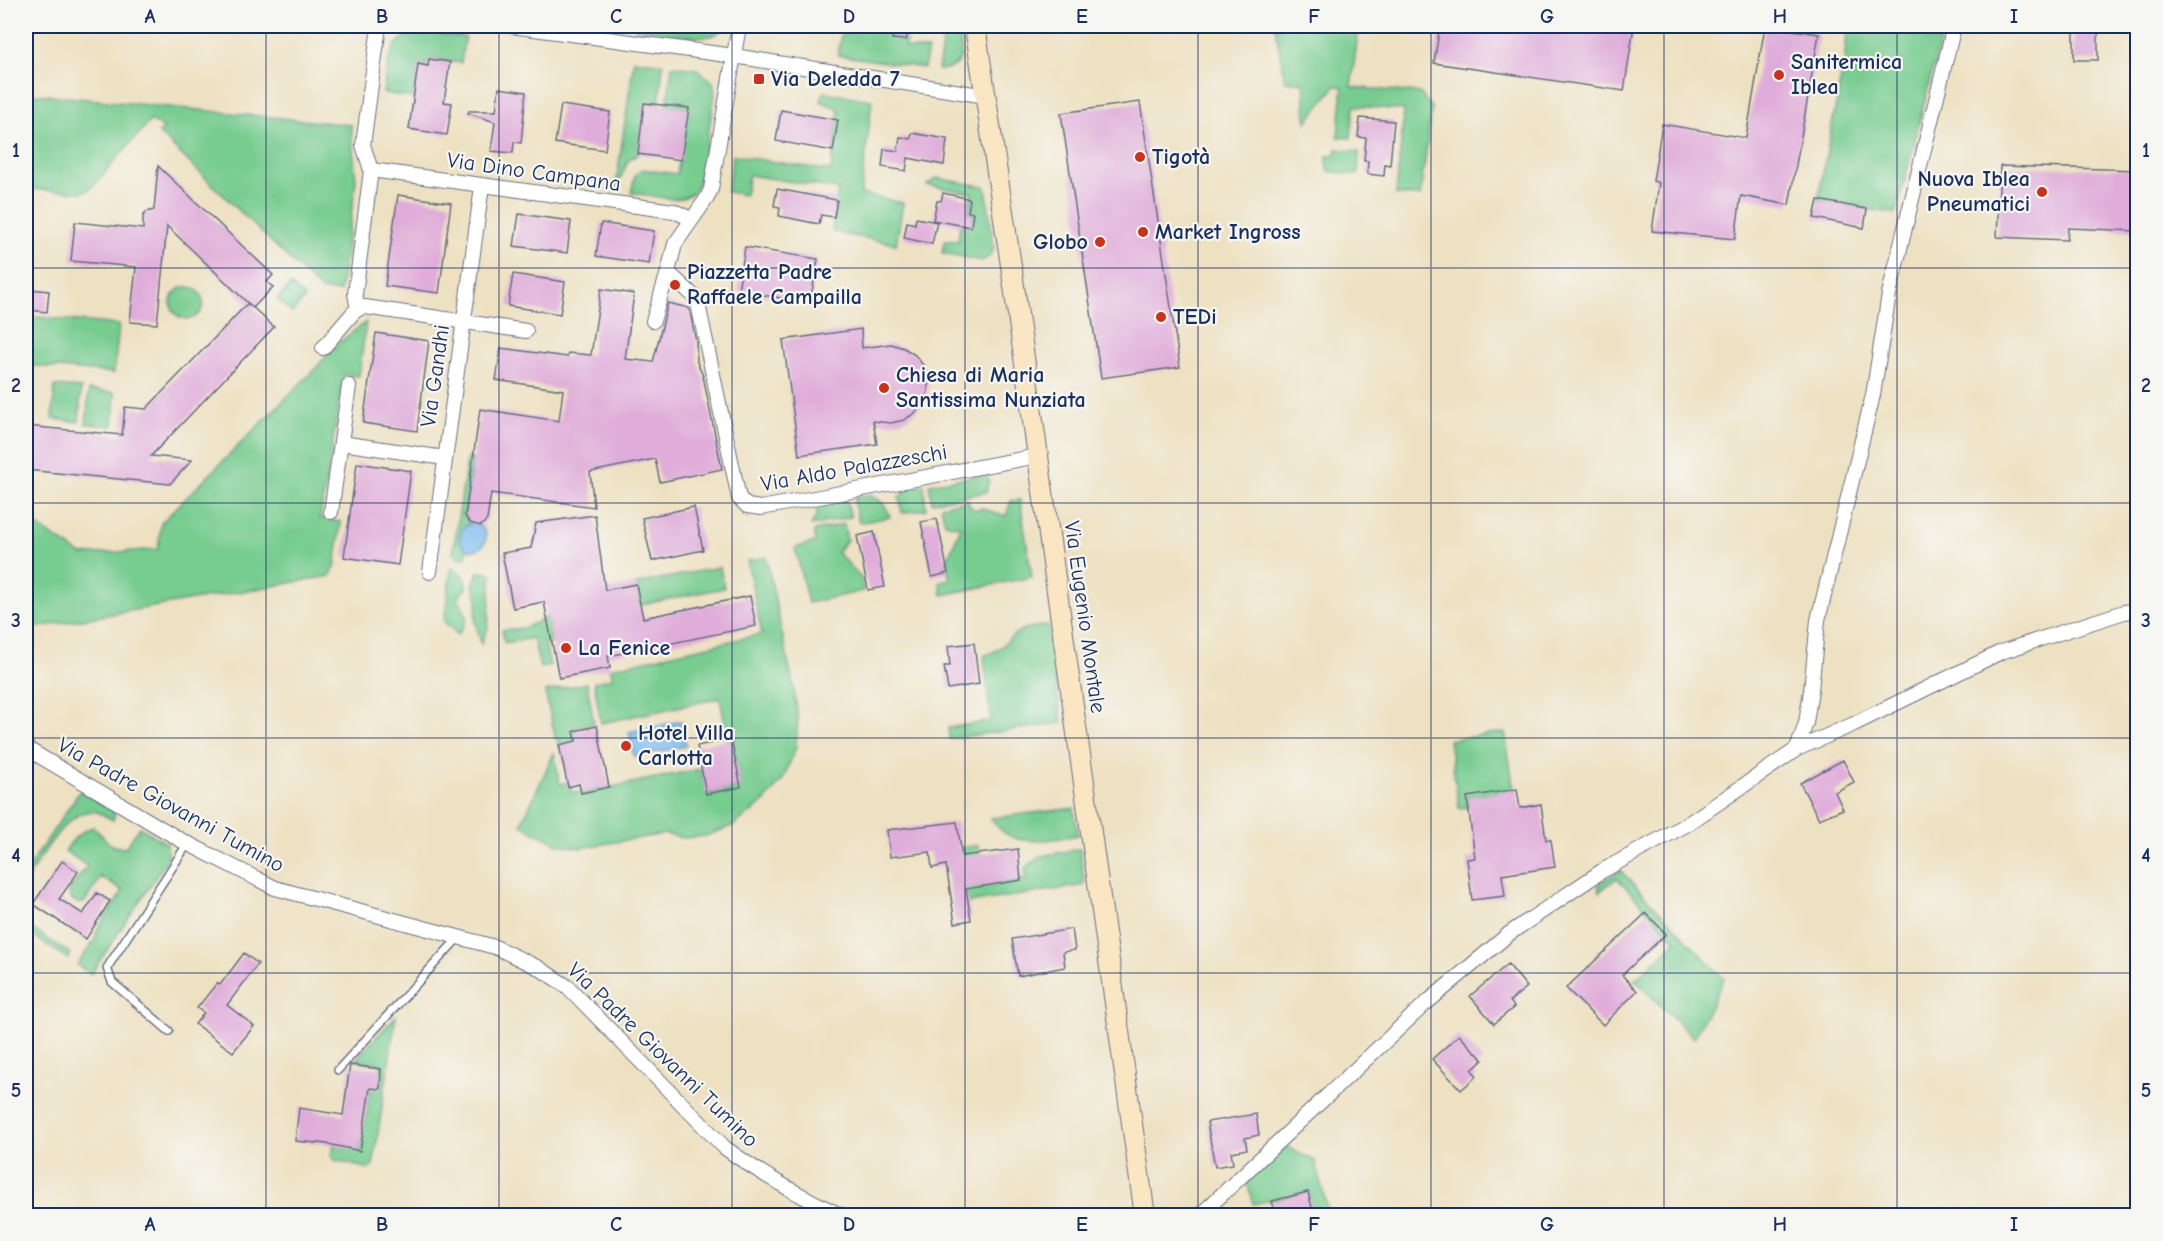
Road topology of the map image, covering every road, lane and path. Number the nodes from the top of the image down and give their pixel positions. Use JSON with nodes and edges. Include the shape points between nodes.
{"nodes":[{"id":1,"x":379,"y":26,"type":"edge"},
{"id":2,"x":512,"y":26,"type":"edge"},
{"id":3,"x":739,"y":26,"type":"edge"},
{"id":4,"x":975,"y":26,"type":"edge"},
{"id":5,"x":1954,"y":26,"type":"edge"},
{"id":6,"x":734,"y":56,"type":"junction"},
{"id":7,"x":986,"y":96,"type":"junction"},
{"id":8,"x":371,"y":170,"type":"junction"},
{"id":9,"x":483,"y":186,"type":"junction"},
{"id":10,"x":691,"y":219,"type":"junction"},
{"id":11,"x":668,"y":272,"type":"junction"},
{"id":12,"x":358,"y":309,"type":"junction"},
{"id":13,"x":653,"y":321,"type":"dead end"},
{"id":14,"x":463,"y":322,"type":"junction"},
{"id":15,"x":526,"y":331,"type":"dead end"},
{"id":16,"x":323,"y":348,"type":"dead end"},
{"id":17,"x":349,"y":386,"type":"dead end"},
{"id":18,"x":341,"y":443,"type":"junction"},
{"id":19,"x":1038,"y":456,"type":"junction"},
{"id":20,"x":445,"y":458,"type":"junction"},
{"id":21,"x":331,"y":512,"type":"dead end"},
{"id":22,"x":430,"y":572,"type":"dead end"},
{"id":23,"x":2138,"y":610,"type":"edge"},
{"id":24,"x":26,"y":748,"type":"edge"},
{"id":25,"x":1797,"y":749,"type":"junction"},
{"id":26,"x":188,"y":843,"type":"junction"},
{"id":27,"x":459,"y":937,"type":"junction"},
{"id":28,"x":169,"y":1031,"type":"dead end"},
{"id":29,"x":338,"y":1070,"type":"dead end"},
{"id":30,"x":842,"y":1215,"type":"edge"},
{"id":31,"x":1145,"y":1215,"type":"edge"},
{"id":32,"x":1199,"y":1215,"type":"edge"}],
"edges":[{"from":1,"to":8,"type":"street","via":[[363,145]]},
{"from":2,"to":6,"type":"street"},
{"from":3,"to":6,"type":"street"},
{"from":4,"to":7,"type":"main road","name":"Via Eugenio Montale"},
{"from":5,"to":25,"type":"street","via":[[1889,294],[1873,395],[1818,620],[1806,723]]},
{"from":6,"to":7,"type":"street"},
{"from":6,"to":10,"type":"street","via":[[711,189]]},
{"from":7,"to":19,"type":"main road","name":"Via Eugenio Montale"},
{"from":8,"to":9,"type":"street","name":"Via Dino Campana"},
{"from":8,"to":12,"type":"street","via":[[355,294]]},
{"from":9,"to":10,"type":"street","name":"Via Dino Campana","via":[[674,211]]},
{"from":9,"to":14,"type":"street","name":"Via Gandhi"},
{"from":10,"to":11,"type":"street","via":[[675,244]]},
{"from":11,"to":13,"type":"street"},
{"from":11,"to":19,"type":"street","name":"Via Aldo Palazzeschi","via":[[697,299],[739,498],[747,506],[761,508]]},
{"from":12,"to":14,"type":"street"},
{"from":12,"to":16,"type":"street"},
{"from":14,"to":15,"type":"street"},
{"from":14,"to":20,"type":"street","name":"Via Gandhi"},
{"from":17,"to":18,"type":"street"},
{"from":18,"to":20,"type":"street"},
{"from":18,"to":21,"type":"street"},
{"from":19,"to":31,"type":"main road","name":"Via Eugenio Montale"},
{"from":20,"to":22,"type":"street","name":"Via Gandhi"},
{"from":23,"to":25,"type":"street","via":[[2001,652]]},
{"from":24,"to":26,"type":"street","name":"Via Padre Giovanni Tumino"},
{"from":25,"to":32,"type":"street","via":[[1689,823],[1602,871],[1510,933],[1424,1005]]},
{"from":26,"to":27,"type":"street","name":"Via Padre Giovanni Tumino","via":[[275,888]]},
{"from":26,"to":28,"type":"lane","via":[[107,968],[112,982]]},
{"from":27,"to":29,"type":"lane"},
{"from":27,"to":30,"type":"street","name":"Via Padre Giovanni Tumino","via":[[495,947],[568,987],[724,1147],[752,1169]]}]}
